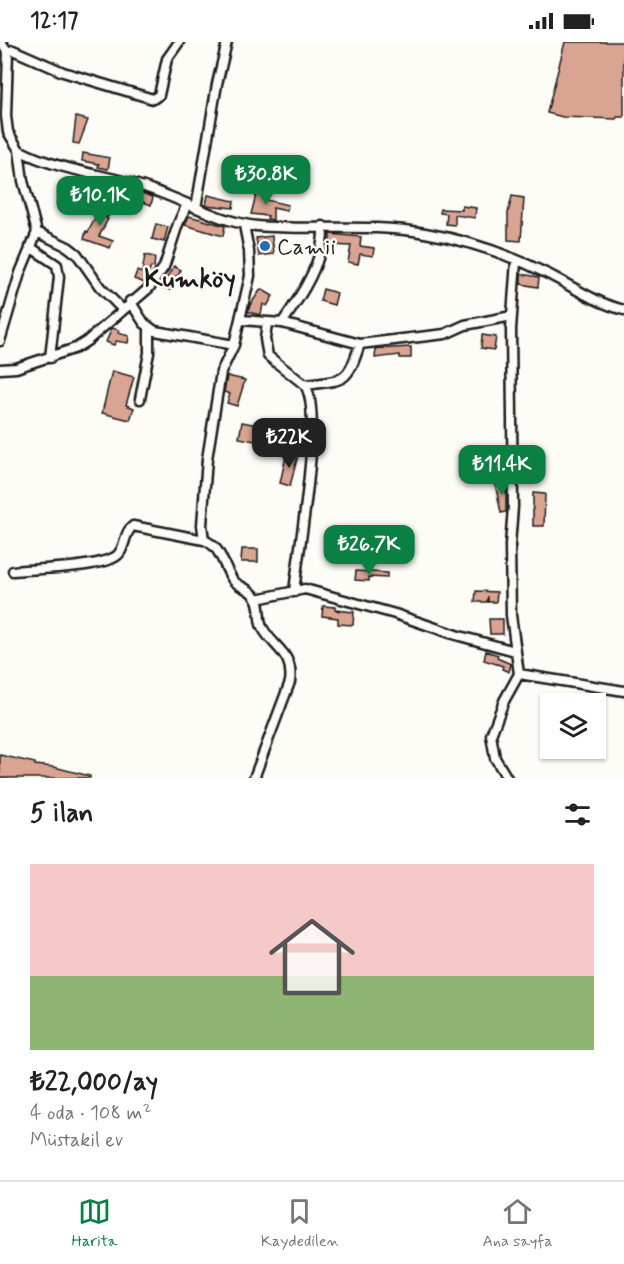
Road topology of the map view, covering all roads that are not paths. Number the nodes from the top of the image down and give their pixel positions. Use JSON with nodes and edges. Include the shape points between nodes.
{"nodes":[{"id":1,"x":1,"y":42,"type":"edge"},
{"id":2,"x":179,"y":42,"type":"edge"},
{"id":3,"x":227,"y":42,"type":"edge"},
{"id":4,"x":8,"y":51,"type":"junction"},
{"id":5,"x":19,"y":150,"type":"junction"},
{"id":6,"x":187,"y":204,"type":"junction"},
{"id":7,"x":196,"y":208,"type":"junction"},
{"id":8,"x":244,"y":225,"type":"junction"},
{"id":9,"x":323,"y":226,"type":"junction"},
{"id":10,"x":37,"y":231,"type":"junction"},
{"id":11,"x":30,"y":247,"type":"junction"},
{"id":12,"x":516,"y":261,"type":"junction"},
{"id":13,"x":130,"y":301,"type":"junction"},
{"id":14,"x":122,"y":309,"type":"junction"},
{"id":15,"x":624,"y":310,"type":"edge"},
{"id":16,"x":512,"y":315,"type":"junction"},
{"id":17,"x":241,"y":320,"type":"junction"},
{"id":18,"x":267,"y":323,"type":"junction"},
{"id":19,"x":282,"y":323,"type":"junction"},
{"id":20,"x":149,"y":327,"type":"junction"},
{"id":21,"x":0,"y":341,"type":"edge"},
{"id":22,"x":360,"y":344,"type":"junction"},
{"id":23,"x":234,"y":345,"type":"junction"},
{"id":24,"x":50,"y":358,"type":"junction"},
{"id":25,"x":0,"y":369,"type":"edge"},
{"id":26,"x":306,"y":385,"type":"junction"},
{"id":27,"x":140,"y":399,"type":"dead end"},
{"id":28,"x":204,"y":540,"type":"junction"},
{"id":29,"x":13,"y":571,"type":"dead end"},
{"id":30,"x":294,"y":592,"type":"junction"},
{"id":31,"x":257,"y":599,"type":"junction"},
{"id":32,"x":515,"y":651,"type":"junction"},
{"id":33,"x":519,"y":674,"type":"junction"},
{"id":34,"x":624,"y":691,"type":"edge"},
{"id":35,"x":254,"y":778,"type":"edge"},
{"id":36,"x":507,"y":778,"type":"edge"}],
"edges":[{"from":1,"to":4,"type":"street"},
{"from":2,"to":4,"type":"street","via":[[167,59],[159,95],[153,99]]},
{"from":3,"to":7,"type":"street"},
{"from":4,"to":5,"type":"street","via":[[6,116],[8,132]]},
{"from":5,"to":6,"type":"street","via":[[54,165],[119,179]]},
{"from":5,"to":10,"type":"street"},
{"from":6,"to":7,"type":"street"},
{"from":6,"to":13,"type":"street","via":[[159,276]]},
{"from":7,"to":8,"type":"street"},
{"from":8,"to":9,"type":"street"},
{"from":8,"to":17,"type":"street","via":[[250,265]]},
{"from":9,"to":12,"type":"street","via":[[424,233]]},
{"from":9,"to":19,"type":"street","via":[[321,252]]},
{"from":10,"to":11,"type":"street"},
{"from":10,"to":14,"type":"street","via":[[77,254],[100,287]]},
{"from":11,"to":21,"type":"street"},
{"from":11,"to":24,"type":"street","via":[[57,266],[59,277]]},
{"from":12,"to":15,"type":"street","via":[[597,302]]},
{"from":12,"to":16,"type":"street"},
{"from":13,"to":14,"type":"street"},
{"from":13,"to":20,"type":"street"},
{"from":14,"to":24,"type":"street","via":[[87,341]]},
{"from":16,"to":22,"type":"street","via":[[465,325],[446,334]]},
{"from":16,"to":32,"type":"street","via":[[510,557]]},
{"from":17,"to":18,"type":"street"},
{"from":17,"to":23,"type":"street"},
{"from":18,"to":19,"type":"street"},
{"from":18,"to":26,"type":"street","via":[[268,356]]},
{"from":19,"to":22,"type":"street"},
{"from":20,"to":23,"type":"street"},
{"from":20,"to":27,"type":"street","via":[[148,361]]},
{"from":22,"to":26,"type":"street","via":[[351,371],[344,378]]},
{"from":23,"to":28,"type":"street","via":[[221,372],[207,459]]},
{"from":24,"to":25,"type":"street"},
{"from":26,"to":30,"type":"street","via":[[312,405],[311,457]]},
{"from":28,"to":29,"type":"street","via":[[133,526],[116,557]]},
{"from":28,"to":31,"type":"street","via":[[219,550],[234,582]]},
{"from":30,"to":31,"type":"street"},
{"from":30,"to":32,"type":"street","via":[[305,589],[339,598]]},
{"from":31,"to":35,"type":"street","via":[[262,627],[290,661],[292,669]]},
{"from":32,"to":33,"type":"street"},
{"from":33,"to":34,"type":"street"},
{"from":33,"to":36,"type":"street","via":[[491,735],[495,758]]}]}
